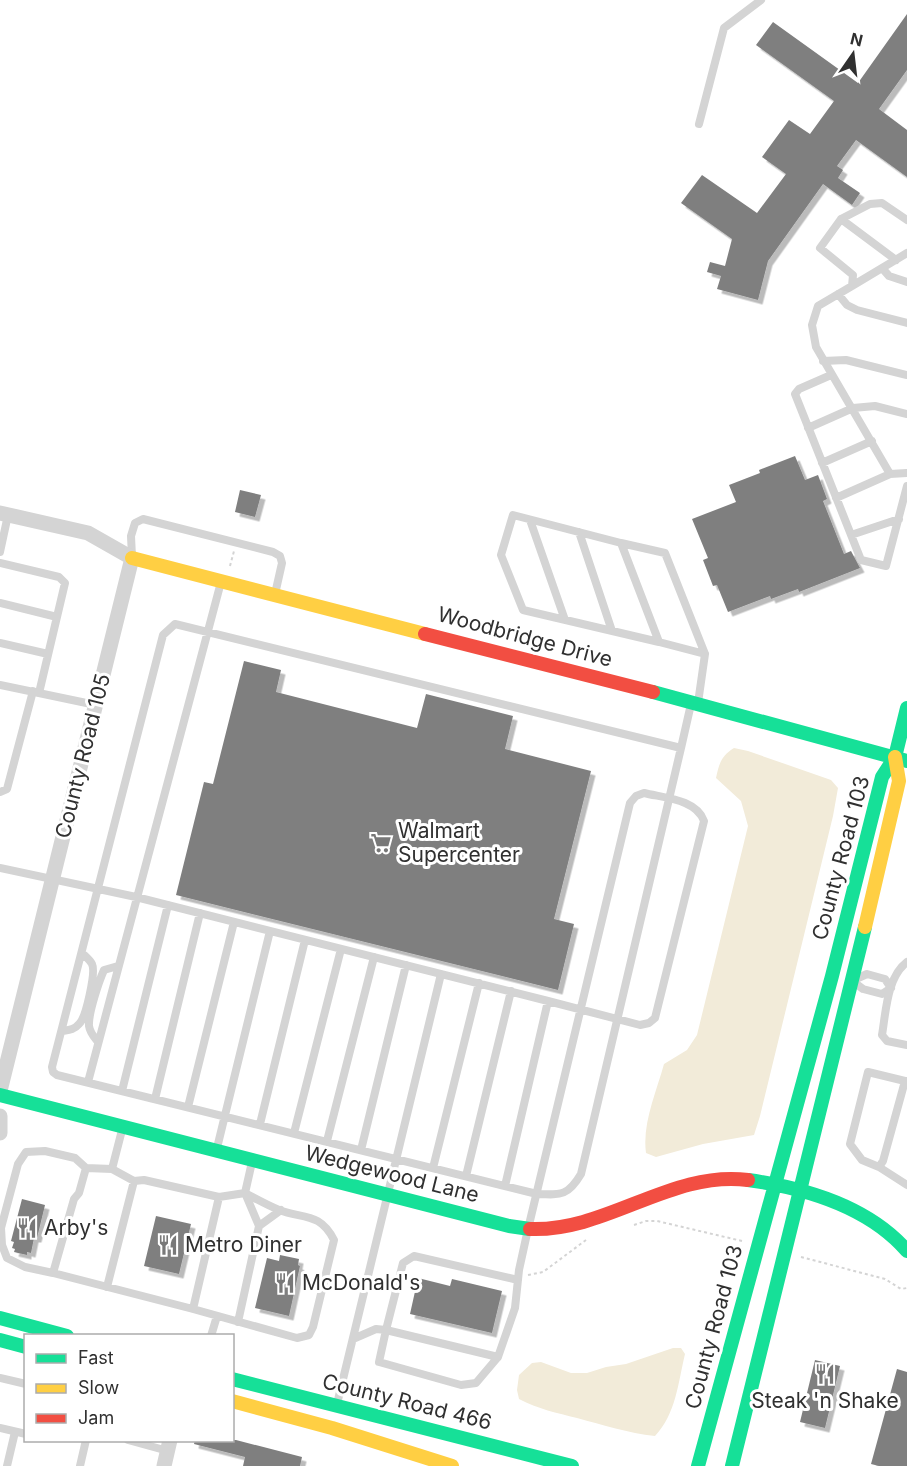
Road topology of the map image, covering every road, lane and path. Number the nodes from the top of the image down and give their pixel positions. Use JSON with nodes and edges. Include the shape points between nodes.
{"nodes":[{"id":1,"x":761,"y":0,"type":"edge"},
{"id":2,"x":699,"y":124,"type":"dead end"},
{"id":3,"x":841,"y":219,"type":"junction"},
{"id":4,"x":907,"y":220,"type":"edge"},
{"id":5,"x":907,"y":254,"type":"edge"},
{"id":6,"x":896,"y":260,"type":"junction"},
{"id":7,"x":882,"y":268,"type":"junction"},
{"id":8,"x":907,"y":282,"type":"edge"},
{"id":9,"x":852,"y":286,"type":"junction"},
{"id":10,"x":838,"y":294,"type":"junction"},
{"id":11,"x":907,"y":323,"type":"edge"},
{"id":12,"x":823,"y":361,"type":"junction"},
{"id":13,"x":831,"y":375,"type":"junction"},
{"id":14,"x":907,"y":375,"type":"edge"},
{"id":15,"x":852,"y":408,"type":"junction"},
{"id":16,"x":907,"y":414,"type":"edge"},
{"id":17,"x":808,"y":428,"type":"junction"},
{"id":18,"x":872,"y":441,"type":"junction"},
{"id":19,"x":822,"y":463,"type":"junction"},
{"id":20,"x":890,"y":474,"type":"junction"},
{"id":21,"x":907,"y":474,"type":"edge"},
{"id":22,"x":907,"y":486,"type":"edge"},
{"id":23,"x":836,"y":498,"type":"junction"},
{"id":24,"x":4,"y":514,"type":"edge"},
{"id":25,"x":898,"y":519,"type":"junction"},
{"id":26,"x":531,"y":520,"type":"junction"},
{"id":27,"x":579,"y":532,"type":"junction"},
{"id":28,"x":851,"y":535,"type":"junction"},
{"id":29,"x":621,"y":543,"type":"junction"},
{"id":30,"x":0,"y":552,"type":"edge"},
{"id":31,"x":132,"y":558,"type":"junction"},
{"id":32,"x":0,"y":563,"type":"edge"},
{"id":33,"x":221,"y":580,"type":"junction"},
{"id":34,"x":275,"y":594,"type":"junction"},
{"id":35,"x":0,"y":603,"type":"edge"},
{"id":36,"x":57,"y":617,"type":"junction"},
{"id":37,"x":564,"y":620,"type":"junction"},
{"id":38,"x":612,"y":631,"type":"junction"},
{"id":39,"x":208,"y":632,"type":"junction"},
{"id":40,"x":659,"y":642,"type":"junction"},
{"id":41,"x":0,"y":643,"type":"edge"},
{"id":42,"x":48,"y":654,"type":"junction"},
{"id":43,"x":705,"y":654,"type":"junction"},
{"id":44,"x":0,"y":685,"type":"edge"},
{"id":45,"x":36,"y":692,"type":"junction"},
{"id":46,"x":695,"y":703,"type":"junction"},
{"id":47,"x":96,"y":705,"type":"junction"},
{"id":48,"x":907,"y":708,"type":"edge"},
{"id":49,"x":681,"y":748,"type":"junction"},
{"id":50,"x":901,"y":759,"type":"edge"},
{"id":51,"x":0,"y":792,"type":"edge"},
{"id":52,"x":669,"y":799,"type":"junction"},
{"id":53,"x":0,"y":868,"type":"edge"},
{"id":54,"x":52,"y":879,"type":"junction"},
{"id":55,"x":99,"y":889,"type":"junction"},
{"id":56,"x":136,"y":897,"type":"junction"},
{"id":57,"x":168,"y":905,"type":"junction"},
{"id":58,"x":200,"y":913,"type":"junction"},
{"id":59,"x":234,"y":922,"type":"junction"},
{"id":60,"x":270,"y":931,"type":"junction"},
{"id":61,"x":305,"y":939,"type":"junction"},
{"id":62,"x":341,"y":948,"type":"junction"},
{"id":63,"x":82,"y":953,"type":"junction"},
{"id":64,"x":374,"y":957,"type":"junction"},
{"id":65,"x":907,"y":962,"type":"edge"},
{"id":66,"x":406,"y":965,"type":"junction"},
{"id":67,"x":118,"y":966,"type":"junction"},
{"id":68,"x":441,"y":974,"type":"junction"},
{"id":69,"x":832,"y":976,"type":"junction"},
{"id":70,"x":852,"y":981,"type":"junction"},
{"id":71,"x":479,"y":983,"type":"junction"},
{"id":72,"x":891,"y":988,"type":"junction"},
{"id":73,"x":511,"y":991,"type":"junction"},
{"id":74,"x":548,"y":1001,"type":"junction"},
{"id":75,"x":581,"y":1009,"type":"junction"},
{"id":76,"x":618,"y":1018,"type":"junction"},
{"id":77,"x":62,"y":1031,"type":"junction"},
{"id":78,"x":98,"y":1042,"type":"junction"},
{"id":79,"x":907,"y":1045,"type":"edge"},
{"id":80,"x":906,"y":1081,"type":"edge"},
{"id":81,"x":88,"y":1082,"type":"junction"},
{"id":82,"x":122,"y":1091,"type":"junction"},
{"id":83,"x":0,"y":1093,"type":"edge"},
{"id":84,"x":155,"y":1099,"type":"junction"},
{"id":85,"x":188,"y":1107,"type":"junction"},
{"id":86,"x":0,"y":1116,"type":"edge"},
{"id":87,"x":225,"y":1116,"type":"junction"},
{"id":88,"x":260,"y":1124,"type":"junction"},
{"id":89,"x":123,"y":1127,"type":"junction"},
{"id":90,"x":0,"y":1133,"type":"edge"},
{"id":91,"x":294,"y":1133,"type":"junction"},
{"id":92,"x":327,"y":1142,"type":"junction"},
{"id":93,"x":362,"y":1150,"type":"junction"},
{"id":94,"x":216,"y":1151,"type":"junction"},
{"id":95,"x":396,"y":1159,"type":"junction"},
{"id":96,"x":252,"y":1160,"type":"junction"},
{"id":97,"x":879,"y":1167,"type":"junction"},
{"id":98,"x":86,"y":1168,"type":"junction"},
{"id":99,"x":433,"y":1168,"type":"junction"},
{"id":100,"x":112,"y":1169,"type":"junction"},
{"id":101,"x":466,"y":1176,"type":"junction"},
{"id":102,"x":134,"y":1181,"type":"junction"},
{"id":103,"x":907,"y":1185,"type":"edge"},
{"id":104,"x":505,"y":1186,"type":"junction"},
{"id":105,"x":775,"y":1186,"type":"junction"},
{"id":106,"x":800,"y":1191,"type":"junction"},
{"id":107,"x":245,"y":1193,"type":"junction"},
{"id":108,"x":537,"y":1194,"type":"junction"},
{"id":109,"x":388,"y":1195,"type":"junction"},
{"id":110,"x":219,"y":1197,"type":"junction"},
{"id":111,"x":281,"y":1210,"type":"junction"},
{"id":112,"x":259,"y":1227,"type":"junction"},
{"id":113,"x":627,"y":1227,"type":"dead end"},
{"id":114,"x":528,"y":1229,"type":"junction"},
{"id":115,"x":596,"y":1237,"type":"dead end"},
{"id":116,"x":742,"y":1241,"type":"dead end"},
{"id":117,"x":905,"y":1246,"type":"edge"},
{"id":118,"x":800,"y":1256,"type":"dead end"},
{"id":119,"x":53,"y":1273,"type":"junction"},
{"id":120,"x":518,"y":1280,"type":"junction"},
{"id":121,"x":107,"y":1287,"type":"junction"},
{"id":122,"x":907,"y":1288,"type":"edge"},
{"id":123,"x":193,"y":1309,"type":"junction"},
{"id":124,"x":217,"y":1316,"type":"junction"},
{"id":125,"x":0,"y":1318,"type":"edge"},
{"id":126,"x":238,"y":1322,"type":"junction"},
{"id":127,"x":386,"y":1330,"type":"junction"},
{"id":128,"x":61,"y":1334,"type":"edge"},
{"id":129,"x":211,"y":1334,"type":"edge"},
{"id":130,"x":352,"y":1339,"type":"junction"},
{"id":131,"x":0,"y":1340,"type":"edge"},
{"id":132,"x":24,"y":1346,"type":"edge"},
{"id":133,"x":498,"y":1357,"type":"junction"},
{"id":134,"x":0,"y":1378,"type":"edge"},
{"id":135,"x":234,"y":1380,"type":"edge"},
{"id":136,"x":24,"y":1384,"type":"edge"},
{"id":137,"x":234,"y":1402,"type":"edge"},
{"id":138,"x":336,"y":1406,"type":"junction"},
{"id":139,"x":0,"y":1428,"type":"edge"},
{"id":140,"x":15,"y":1432,"type":"junction"},
{"id":141,"x":24,"y":1434,"type":"edge"},
{"id":142,"x":86,"y":1442,"type":"edge"},
{"id":143,"x":144,"y":1442,"type":"edge"},
{"id":144,"x":169,"y":1445,"type":"edge"},
{"id":145,"x":7,"y":1466,"type":"edge"},
{"id":146,"x":80,"y":1466,"type":"edge"},
{"id":147,"x":164,"y":1466,"type":"edge"},
{"id":148,"x":452,"y":1466,"type":"edge"},
{"id":149,"x":572,"y":1466,"type":"edge"},
{"id":150,"x":698,"y":1466,"type":"edge"},
{"id":151,"x":732,"y":1466,"type":"edge"}],
"edges":[{"from":1,"to":2,"type":"lane","via":[[724,28]]},
{"from":3,"to":4,"type":"lane","via":[[870,204],[882,203]]},
{"from":3,"to":6,"type":"lane"},
{"from":3,"to":9,"type":"lane","via":[[820,248],[853,275]]},
{"from":5,"to":6,"type":"lane"},
{"from":6,"to":7,"type":"lane"},
{"from":7,"to":8,"type":"lane","via":[[889,276]]},
{"from":7,"to":9,"type":"lane"},
{"from":9,"to":10,"type":"lane"},
{"from":10,"to":11,"type":"lane","via":[[857,310]]},
{"from":10,"to":12,"type":"lane","via":[[818,306],[812,325]]},
{"from":12,"to":13,"type":"lane"},
{"from":12,"to":14,"type":"lane","via":[[846,360]]},
{"from":13,"to":15,"type":"lane"},
{"from":13,"to":17,"type":"lane","via":[[795,394]]},
{"from":15,"to":16,"type":"lane","via":[[875,406]]},
{"from":15,"to":17,"type":"lane"},
{"from":15,"to":18,"type":"lane"},
{"from":17,"to":19,"type":"lane"},
{"from":18,"to":19,"type":"lane"},
{"from":18,"to":20,"type":"lane"},
{"from":19,"to":23,"type":"lane"},
{"from":20,"to":21,"type":"lane"},
{"from":20,"to":23,"type":"lane"},
{"from":22,"to":25,"type":"lane"},
{"from":23,"to":28,"type":"lane"},
{"from":24,"to":30,"type":"lane"},
{"from":24,"to":31,"type":"street","via":[[88,533]]},
{"from":25,"to":28,"type":"lane"},
{"from":25,"to":28,"type":"lane","via":[[886,566],[861,560]]},
{"from":26,"to":27,"type":"lane"},
{"from":26,"to":37,"type":"lane"},
{"from":26,"to":37,"type":"lane","via":[[513,515],[501,555],[523,610]]},
{"from":27,"to":29,"type":"lane"},
{"from":27,"to":38,"type":"lane"},
{"from":29,"to":40,"type":"lane"},
{"from":29,"to":43,"type":"lane","via":[[665,553]]},
{"from":31,"to":33,"type":"street","name":"Woodbridge Drive"},
{"from":31,"to":34,"type":"lane","via":[[131,536],[135,523],[143,519],[280,556]]},
{"from":31,"to":47,"type":"street","name":"County Road 105"},
{"from":32,"to":36,"type":"lane","via":[[59,577],[64,583]]},
{"from":33,"to":34,"type":"street","name":"Woodbridge Drive"},
{"from":33,"to":39,"type":"lane"},
{"from":34,"to":46,"type":"street","name":"Woodbridge Drive"},
{"from":35,"to":36,"type":"lane"},
{"from":36,"to":42,"type":"lane"},
{"from":37,"to":38,"type":"lane"},
{"from":38,"to":40,"type":"lane"},
{"from":39,"to":49,"type":"lane"},
{"from":39,"to":55,"type":"lane","via":[[175,624],[163,635]]},
{"from":39,"to":56,"type":"lane"},
{"from":40,"to":43,"type":"lane"},
{"from":41,"to":42,"type":"lane"},
{"from":42,"to":45,"type":"lane"},
{"from":43,"to":46,"type":"lane"},
{"from":44,"to":45,"type":"lane"},
{"from":45,"to":47,"type":"lane"},
{"from":45,"to":51,"type":"lane","via":[[7,789]]},
{"from":46,"to":49,"type":"lane"},
{"from":46,"to":50,"type":"street","name":"Woodbridge Drive"},
{"from":47,"to":54,"type":"street","name":"County Road 105"},
{"from":48,"to":50,"type":"street"},
{"from":49,"to":52,"type":"lane"},
{"from":50,"to":69,"type":"street","name":"County Road 103","via":[[882,777]]},
{"from":50,"to":70,"type":"street","name":"County Road 103"},
{"from":52,"to":75,"type":"lane","via":[[644,793],[630,803]]},
{"from":52,"to":76,"type":"lane"},
{"from":52,"to":76,"type":"lane","via":[[694,807],[704,821],[655,1018],[640,1024]]},
{"from":53,"to":54,"type":"lane"},
{"from":54,"to":55,"type":"lane"},
{"from":54,"to":83,"type":"street","name":"County Road 105"},
{"from":55,"to":56,"type":"lane"},
{"from":55,"to":63,"type":"lane"},
{"from":56,"to":57,"type":"lane"},
{"from":56,"to":67,"type":"lane"},
{"from":57,"to":58,"type":"lane"},
{"from":57,"to":82,"type":"lane"},
{"from":58,"to":59,"type":"lane"},
{"from":58,"to":84,"type":"lane"},
{"from":59,"to":60,"type":"lane"},
{"from":59,"to":85,"type":"lane"},
{"from":60,"to":61,"type":"lane"},
{"from":60,"to":87,"type":"lane"},
{"from":61,"to":62,"type":"lane"},
{"from":61,"to":88,"type":"lane"},
{"from":62,"to":64,"type":"lane"},
{"from":62,"to":91,"type":"lane"},
{"from":63,"to":77,"type":"lane"},
{"from":63,"to":77,"type":"lane","via":[[94,973],[85,1012],[81,1023]]},
{"from":64,"to":66,"type":"lane"},
{"from":64,"to":92,"type":"lane"},
{"from":65,"to":72,"type":"lane","via":[[898,968]]},
{"from":66,"to":68,"type":"lane"},
{"from":66,"to":93,"type":"lane"},
{"from":67,"to":78,"type":"lane"},
{"from":67,"to":78,"type":"lane","via":[[104,970],[88,1024]]},
{"from":68,"to":71,"type":"lane"},
{"from":68,"to":95,"type":"lane"},
{"from":69,"to":70,"type":"street"},
{"from":69,"to":105,"type":"street","name":"County Road 103"},
{"from":70,"to":72,"type":"lane","via":[[882,994]]},
{"from":70,"to":72,"type":"lane","via":[[867,975],[885,980]]},
{"from":70,"to":106,"type":"street","name":"County Road 103"},
{"from":71,"to":73,"type":"lane"},
{"from":71,"to":99,"type":"lane"},
{"from":72,"to":79,"type":"lane","via":[[882,1035],[888,1041]]},
{"from":73,"to":74,"type":"lane"},
{"from":73,"to":101,"type":"lane"},
{"from":74,"to":75,"type":"lane"},
{"from":74,"to":104,"type":"lane"},
{"from":75,"to":76,"type":"lane"},
{"from":75,"to":108,"type":"lane"},
{"from":76,"to":108,"type":"lane","via":[[581,1174],[572,1189]]},
{"from":77,"to":81,"type":"lane","via":[[53,1072]]},
{"from":78,"to":81,"type":"lane"},
{"from":80,"to":97,"type":"lane"},
{"from":80,"to":97,"type":"lane","via":[[868,1071],[850,1143],[862,1160]]},
{"from":81,"to":82,"type":"lane"},
{"from":82,"to":84,"type":"lane"},
{"from":83,"to":89,"type":"street","name":"Wedgewood Lane"},
{"from":84,"to":85,"type":"lane"},
{"from":85,"to":87,"type":"lane"},
{"from":86,"to":90,"type":"street"},
{"from":87,"to":88,"type":"lane"},
{"from":87,"to":94,"type":"lane"},
{"from":88,"to":91,"type":"lane"},
{"from":89,"to":94,"type":"street","name":"Wedgewood Lane"},
{"from":89,"to":100,"type":"lane"},
{"from":91,"to":92,"type":"lane"},
{"from":92,"to":93,"type":"lane"},
{"from":93,"to":95,"type":"lane"},
{"from":94,"to":96,"type":"street","name":"Wedgewood Lane"},
{"from":95,"to":99,"type":"lane"},
{"from":95,"to":109,"type":"lane"},
{"from":96,"to":107,"type":"lane"},
{"from":96,"to":109,"type":"street","name":"Wedgewood Lane"},
{"from":97,"to":103,"type":"lane"},
{"from":98,"to":100,"type":"lane"},
{"from":98,"to":119,"type":"lane"},
{"from":98,"to":119,"type":"lane","via":[[75,1158],[45,1151],[26,1152],[18,1164],[1,1228],[2,1245],[7,1258]]},
{"from":99,"to":101,"type":"lane"},
{"from":100,"to":102,"type":"lane"},
{"from":101,"to":104,"type":"lane"},
{"from":102,"to":110,"type":"lane"},
{"from":102,"to":121,"type":"lane"},
{"from":104,"to":108,"type":"lane"},
{"from":105,"to":106,"type":"street","name":"Wedgewood Lane"},
{"from":105,"to":114,"type":"street","name":"Wedgewood Lane","via":[[730,1178],[699,1182],[580,1222]]},
{"from":105,"to":150,"type":"street","name":"County Road 103"},
{"from":106,"to":117,"type":"street","via":[[849,1208],[886,1229]]},
{"from":106,"to":151,"type":"street","name":"County Road 103"},
{"from":107,"to":110,"type":"lane"},
{"from":107,"to":111,"type":"lane"},
{"from":107,"to":112,"type":"lane"},
{"from":108,"to":114,"type":"lane"},
{"from":109,"to":114,"type":"street","name":"Wedgewood Lane"},
{"from":109,"to":130,"type":"lane"},
{"from":110,"to":123,"type":"lane"},
{"from":111,"to":112,"type":"lane"},
{"from":111,"to":126,"type":"lane","via":[[313,1218],[328,1228],[334,1240],[314,1327],[309,1335],[297,1338]]},
{"from":112,"to":126,"type":"lane"},
{"from":113,"to":116,"type":"path","via":[[657,1221]]},
{"from":114,"to":120,"type":"lane"},
{"from":115,"to":120,"type":"path","via":[[576,1246],[543,1272]]},
{"from":118,"to":122,"type":"path"},
{"from":119,"to":121,"type":"lane"},
{"from":120,"to":127,"type":"lane","via":[[414,1256],[403,1263]]},
{"from":120,"to":133,"type":"lane","via":[[515,1308]]},
{"from":121,"to":123,"type":"lane"},
{"from":123,"to":124,"type":"lane"},
{"from":124,"to":126,"type":"lane"},
{"from":124,"to":129,"type":"lane"},
{"from":125,"to":128,"type":"street"},
{"from":127,"to":130,"type":"lane","via":[[376,1329]]},
{"from":127,"to":133,"type":"lane"},
{"from":127,"to":133,"type":"lane","via":[[380,1362],[462,1385],[476,1383]]},
{"from":130,"to":138,"type":"lane"},
{"from":131,"to":132,"type":"street"},
{"from":134,"to":136,"type":"lane"},
{"from":135,"to":138,"type":"street","name":"County Road 466"},
{"from":137,"to":148,"type":"street","name":"County Road 466"},
{"from":138,"to":149,"type":"street","name":"County Road 466"},
{"from":139,"to":140,"type":"lane"},
{"from":140,"to":141,"type":"lane"},
{"from":140,"to":145,"type":"lane"},
{"from":142,"to":146,"type":"lane"},
{"from":143,"to":144,"type":"lane"},
{"from":144,"to":147,"type":"street"}]}
